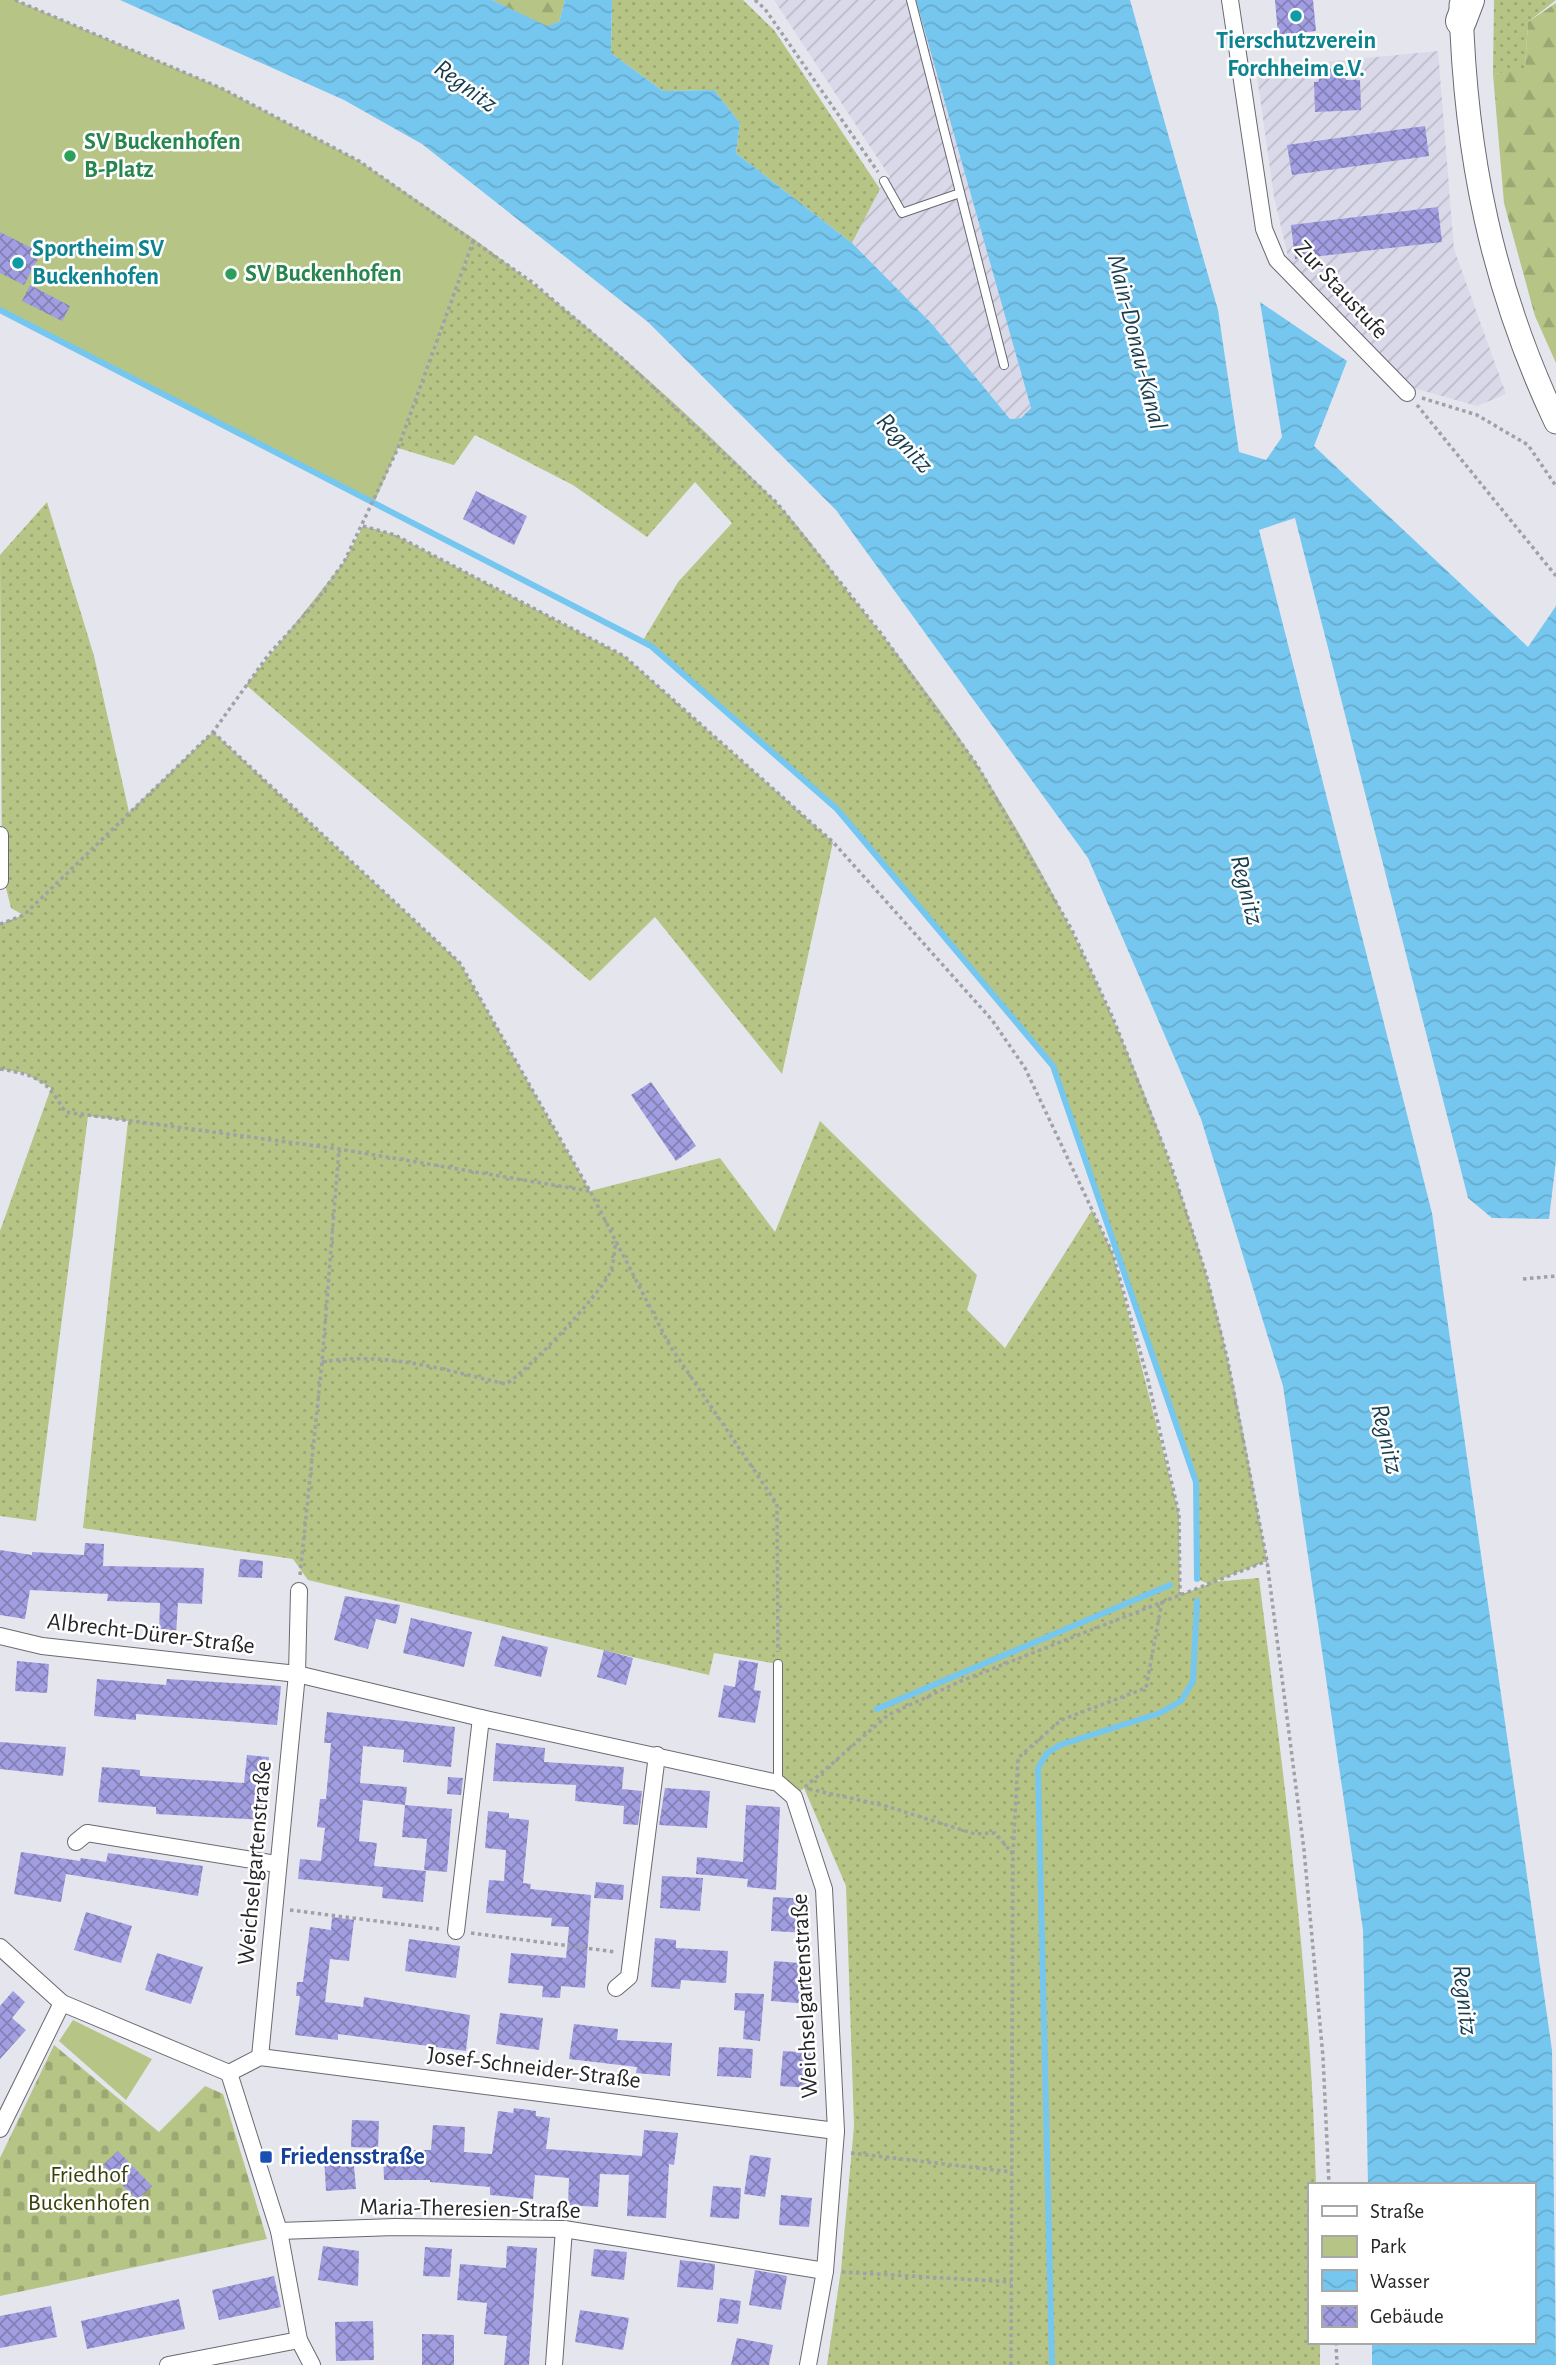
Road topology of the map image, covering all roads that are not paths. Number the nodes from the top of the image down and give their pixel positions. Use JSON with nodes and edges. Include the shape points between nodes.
{"nodes":[{"id":1,"x":911,"y":0,"type":"edge"},
{"id":2,"x":1230,"y":0,"type":"edge"},
{"id":3,"x":1464,"y":7,"type":"edge"},
{"id":4,"x":884,"y":181,"type":"road end"},
{"id":5,"x":960,"y":193,"type":"junction"},
{"id":6,"x":1004,"y":365,"type":"dead end"},
{"id":7,"x":1407,"y":393,"type":"road end"},
{"id":8,"x":1556,"y":422,"type":"edge"},
{"id":9,"x":0,"y":835,"type":"edge"},
{"id":10,"x":0,"y":881,"type":"edge"},
{"id":11,"x":299,"y":1591,"type":"road end"},
{"id":12,"x":0,"y":1636,"type":"edge"},
{"id":13,"x":778,"y":1664,"type":"road end"},
{"id":14,"x":297,"y":1674,"type":"junction"},
{"id":15,"x":481,"y":1718,"type":"junction"},
{"id":16,"x":657,"y":1755,"type":"junction"},
{"id":17,"x":778,"y":1783,"type":"junction"},
{"id":18,"x":76,"y":1842,"type":"dead end"},
{"id":19,"x":276,"y":1864,"type":"junction"},
{"id":20,"x":456,"y":1931,"type":"road end"},
{"id":21,"x":0,"y":1947,"type":"edge"},
{"id":22,"x":616,"y":1988,"type":"dead end"},
{"id":23,"x":62,"y":2003,"type":"junction"},
{"id":24,"x":260,"y":2057,"type":"junction"},
{"id":25,"x":229,"y":2073,"type":"junction"},
{"id":26,"x":0,"y":2129,"type":"edge"},
{"id":27,"x":836,"y":2131,"type":"junction"},
{"id":28,"x":564,"y":2229,"type":"junction"},
{"id":29,"x":278,"y":2231,"type":"junction"},
{"id":30,"x":825,"y":2271,"type":"junction"},
{"id":31,"x":299,"y":2340,"type":"junction"},
{"id":32,"x":168,"y":2365,"type":"edge"},
{"id":33,"x":312,"y":2365,"type":"edge"},
{"id":34,"x":554,"y":2365,"type":"edge"},
{"id":35,"x":808,"y":2365,"type":"edge"}],
"edges":[{"from":1,"to":5,"type":"lane"},
{"from":2,"to":7,"type":"street","name":"Zur Staustufe","via":[[1260,208],[1277,260]]},
{"from":3,"to":8,"type":"main road","via":[[1467,114],[1479,198],[1508,308]]},
{"from":4,"to":5,"type":"lane","via":[[902,213]]},
{"from":5,"to":6,"type":"lane"},
{"from":9,"to":10,"type":"street"},
{"from":11,"to":14,"type":"street","name":"Weichselgartenstraße"},
{"from":12,"to":14,"type":"street","name":"Albrecht-Dürer-Straße","via":[[42,1646]]},
{"from":13,"to":17,"type":"lane"},
{"from":14,"to":15,"type":"street"},
{"from":14,"to":19,"type":"street","name":"Weichselgartenstraße"},
{"from":15,"to":16,"type":"street"},
{"from":15,"to":20,"type":"street"},
{"from":16,"to":17,"type":"street"},
{"from":16,"to":22,"type":"street","via":[[629,1977]]},
{"from":17,"to":27,"type":"street","name":"Weichselgartenstraße","via":[[794,1797],[824,1889]]},
{"from":18,"to":19,"type":"street","via":[[87,1833]]},
{"from":19,"to":24,"type":"street","name":"Weichselgartenstraße"},
{"from":21,"to":23,"type":"street"},
{"from":23,"to":25,"type":"street"},
{"from":23,"to":26,"type":"street"},
{"from":24,"to":25,"type":"street"},
{"from":24,"to":27,"type":"street","name":"Josef-Schneider-Straße"},
{"from":25,"to":29,"type":"street"},
{"from":27,"to":30,"type":"street","name":"Weichselgartenstraße"},
{"from":28,"to":29,"type":"street","name":"Maria-Theresien-Straße"},
{"from":28,"to":30,"type":"street","name":"Maria-Theresien-Straße"},
{"from":28,"to":34,"type":"street"},
{"from":29,"to":31,"type":"street"},
{"from":30,"to":35,"type":"street","name":"Weichselgartenstraße"},
{"from":31,"to":32,"type":"street"},
{"from":31,"to":33,"type":"street"}]}
